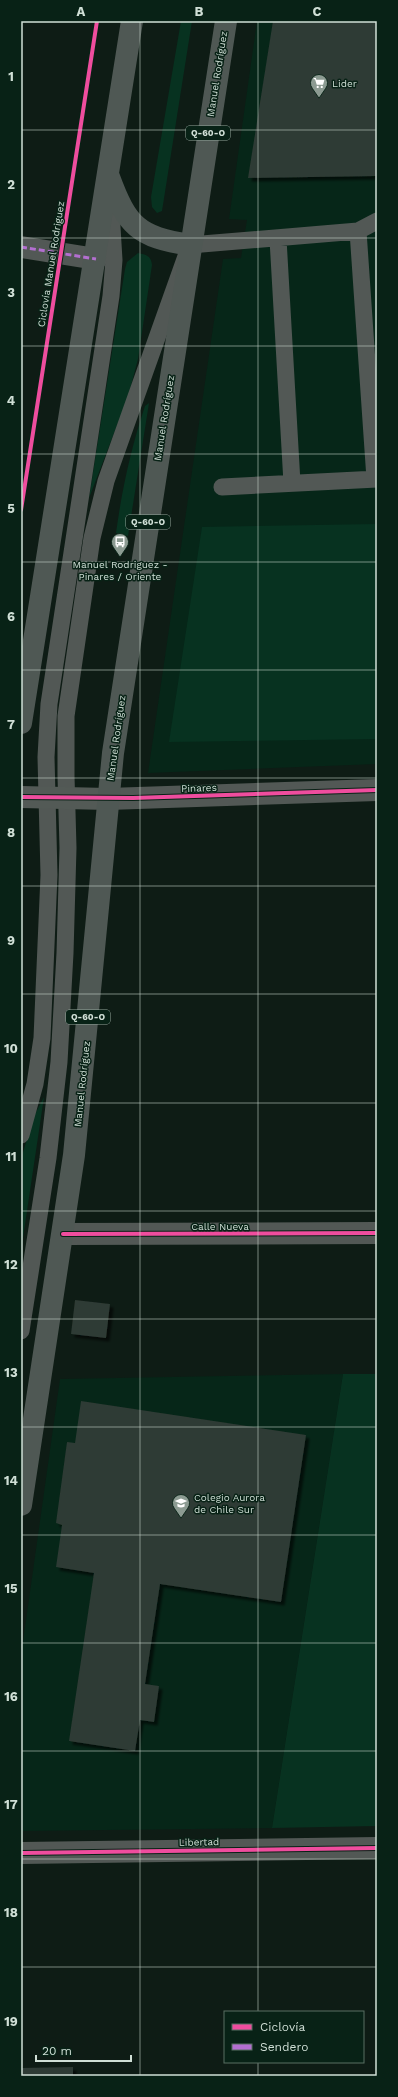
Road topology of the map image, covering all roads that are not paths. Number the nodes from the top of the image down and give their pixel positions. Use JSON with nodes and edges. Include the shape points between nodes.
{"nodes":[{"id":1,"x":132,"y":21,"type":"edge"},
{"id":2,"x":226,"y":21,"type":"edge"},
{"id":3,"x":108,"y":174,"type":"junction"},
{"id":4,"x":377,"y":221,"type":"edge"},
{"id":5,"x":358,"y":231,"type":"junction"},
{"id":6,"x":278,"y":239,"type":"junction"},
{"id":7,"x":190,"y":245,"type":"junction"},
{"id":8,"x":21,"y":247,"type":"edge"},
{"id":9,"x":96,"y":259,"type":"junction"},
{"id":10,"x":376,"y":479,"type":"edge"},
{"id":11,"x":292,"y":483,"type":"junction"},
{"id":12,"x":222,"y":487,"type":"dead end"},
{"id":13,"x":21,"y":723,"type":"edge"},
{"id":14,"x":377,"y":790,"type":"edge"},
{"id":15,"x":21,"y":796,"type":"edge"},
{"id":16,"x":57,"y":798,"type":"junction"},
{"id":17,"x":108,"y":799,"type":"junction"},
{"id":18,"x":21,"y":1135,"type":"edge"},
{"id":19,"x":377,"y":1233,"type":"edge"},
{"id":20,"x":63,"y":1234,"type":"junction"},
{"id":21,"x":21,"y":1331,"type":"edge"},
{"id":22,"x":21,"y":1505,"type":"edge"},
{"id":23,"x":377,"y":1848,"type":"edge"},
{"id":24,"x":21,"y":1853,"type":"edge"}],
"edges":[{"from":1,"to":3,"type":"main road"},
{"from":2,"to":7,"type":"main road","name":"Manuel Rodríguez","number":"Q-60-O"},
{"from":3,"to":7,"type":"main road","via":[[119,205],[138,228],[158,240]]},
{"from":3,"to":9,"type":"main road"},
{"from":3,"to":16,"type":"lane","via":[[114,260],[111,296],[53,669],[47,740]]},
{"from":4,"to":5,"type":"lane"},
{"from":5,"to":6,"type":"lane"},
{"from":5,"to":10,"type":"lane"},
{"from":6,"to":7,"type":"lane"},
{"from":6,"to":11,"type":"lane"},
{"from":7,"to":16,"type":"lane","via":[[118,445],[98,509],[70,680]]},
{"from":7,"to":17,"type":"main road","name":"Manuel Rodríguez","number":"Q-60-O"},
{"from":8,"to":9,"type":"street"},
{"from":9,"to":13,"type":"main road"},
{"from":10,"to":11,"type":"lane"},
{"from":11,"to":12,"type":"lane"},
{"from":14,"to":17,"type":"street","name":"Pinares"},
{"from":15,"to":16,"type":"street","name":"Pinares"},
{"from":16,"to":17,"type":"street","name":"Pinares"},
{"from":16,"to":18,"type":"lane","via":[[49,875],[42,1038],[35,1084]]},
{"from":16,"to":21,"type":"lane","via":[[68,848],[59,1062],[48,1158]]},
{"from":17,"to":20,"type":"main road","name":"Manuel Rodríguez","number":"Q-60-O","via":[[82,1084]]},
{"from":19,"to":20,"type":"street","name":"Calle Nueva"},
{"from":20,"to":22,"type":"main road","name":"Manuel Rodríguez","number":"Q-60-O"},
{"from":23,"to":24,"type":"street","name":"Libertad"}]}
